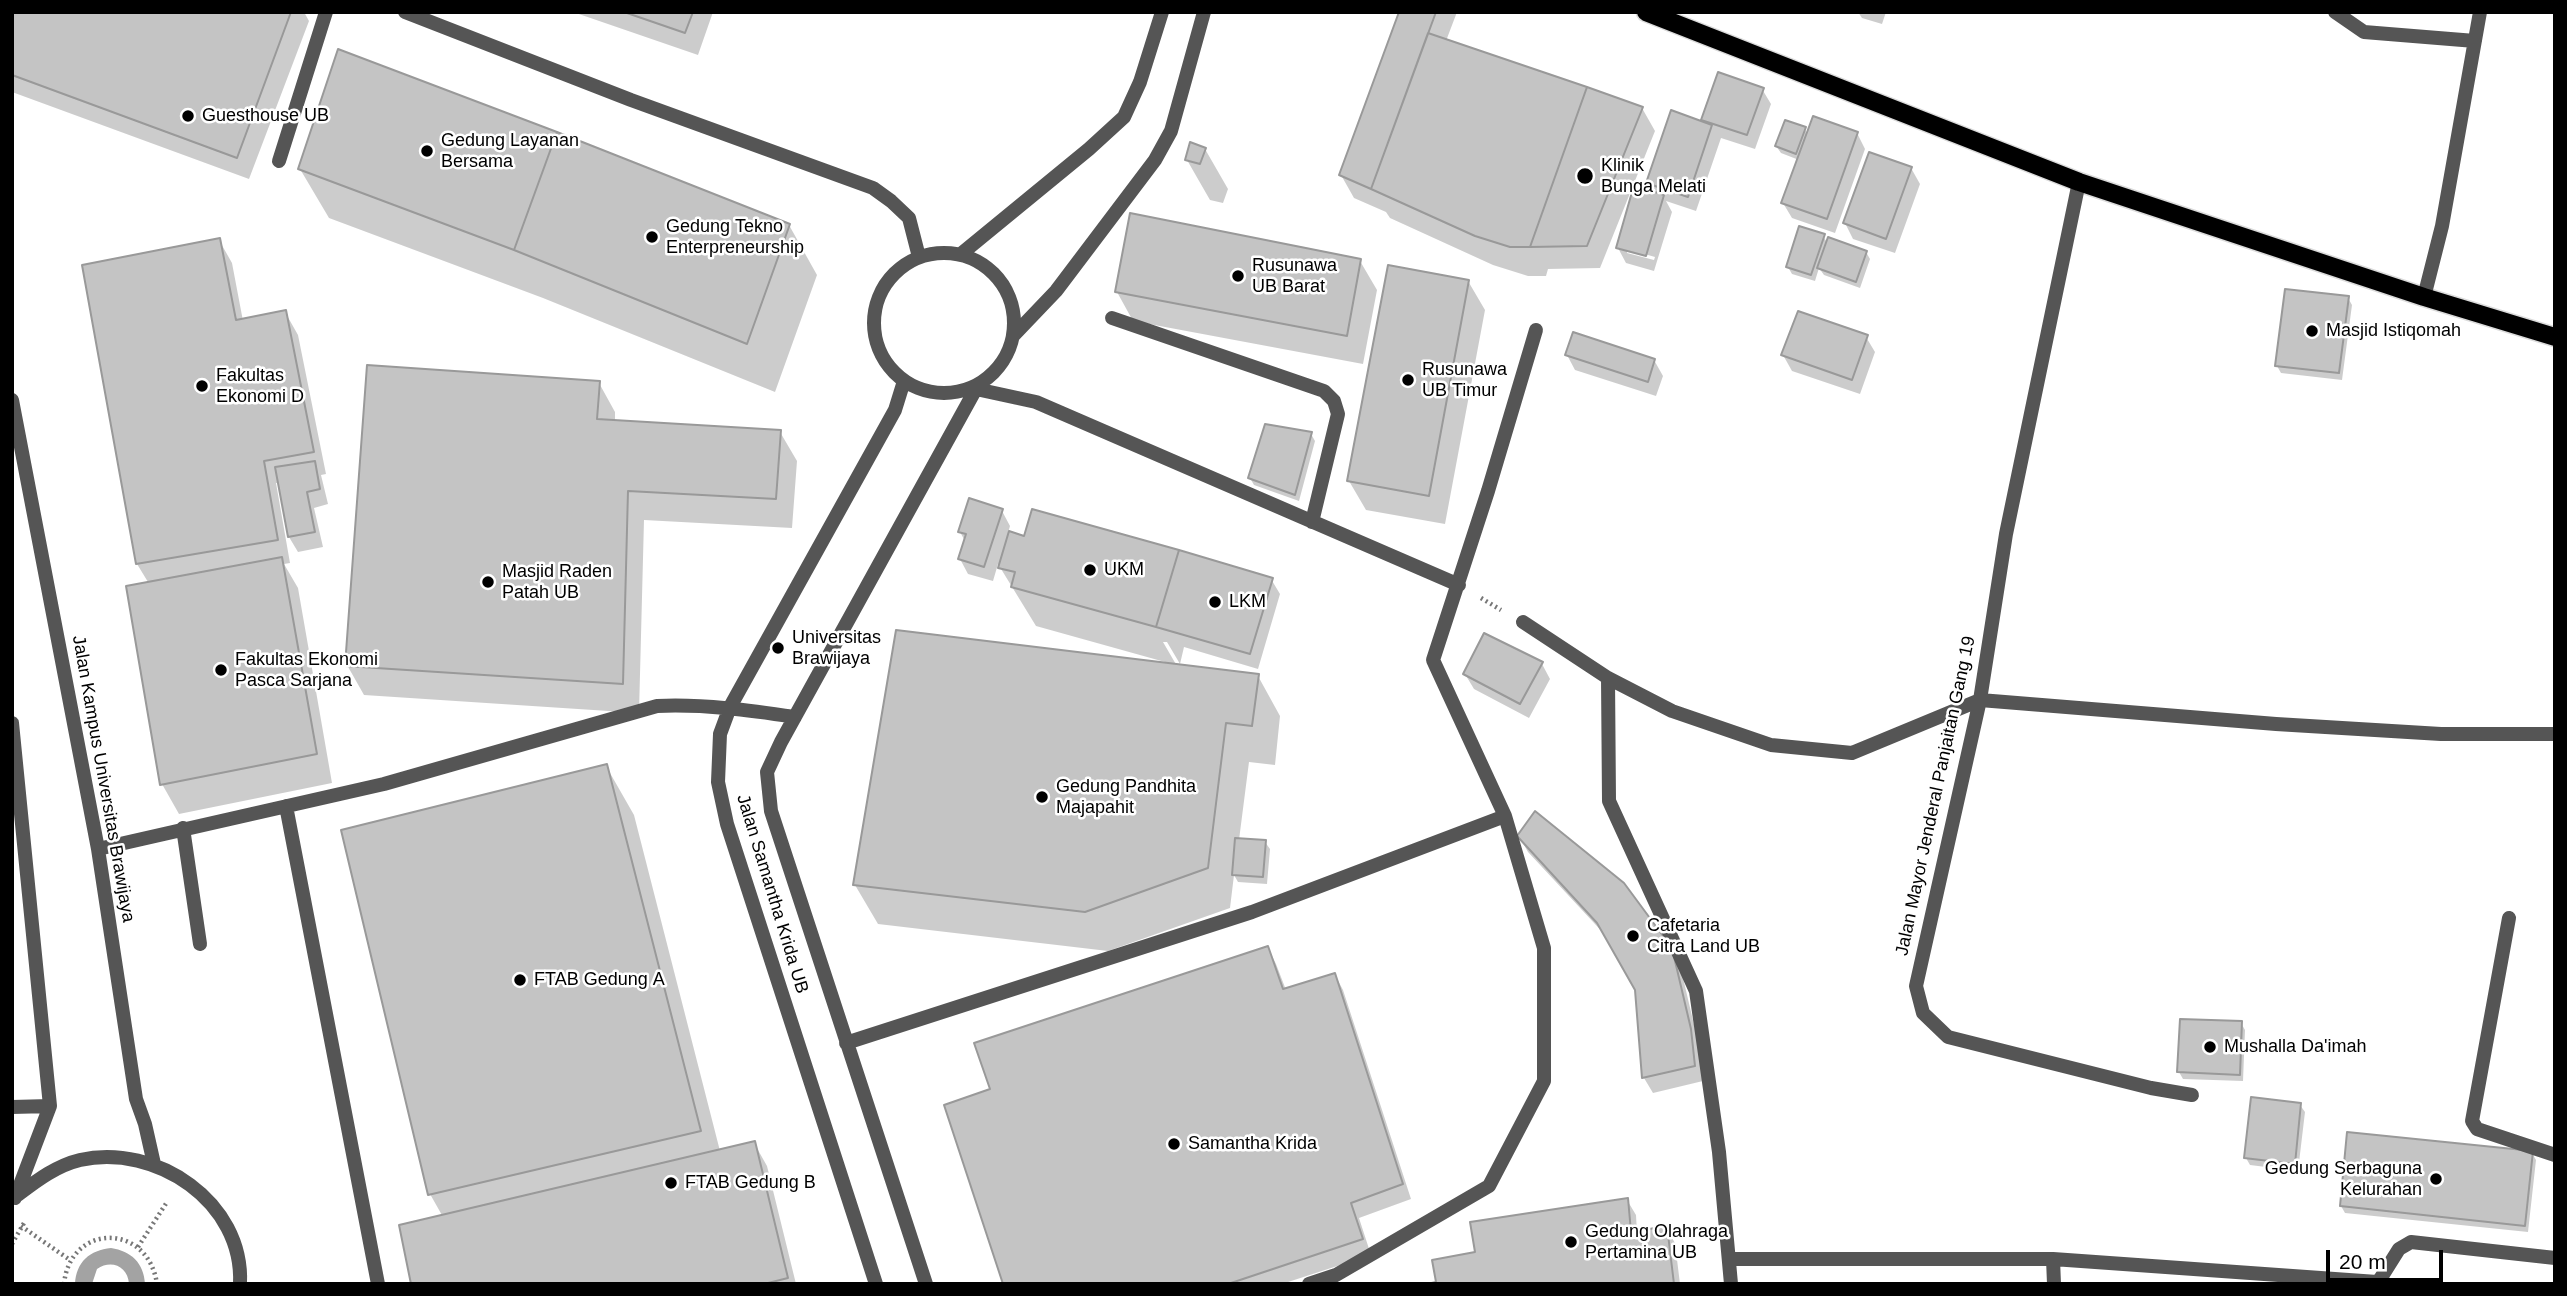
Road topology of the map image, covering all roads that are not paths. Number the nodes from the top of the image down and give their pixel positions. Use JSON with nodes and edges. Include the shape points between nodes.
{"nodes":[{"id":1,"x":326,"y":12,"type":"edge"},
{"id":2,"x":405,"y":12,"type":"edge"},
{"id":3,"x":1161,"y":12,"type":"edge"},
{"id":4,"x":1204,"y":12,"type":"edge"},
{"id":5,"x":1646,"y":12,"type":"edge"},
{"id":6,"x":2335,"y":12,"type":"edge"},
{"id":7,"x":2480,"y":12,"type":"edge"},
{"id":8,"x":2475,"y":40,"type":"junction"},
{"id":9,"x":279,"y":161,"type":"dead end"},
{"id":10,"x":2079,"y":182,"type":"junction"},
{"id":11,"x":961,"y":254,"type":"junction"},
{"id":12,"x":919,"y":257,"type":"junction"},
{"id":13,"x":2424,"y":297,"type":"junction"},
{"id":14,"x":1112,"y":318,"type":"dead end"},
{"id":15,"x":1536,"y":330,"type":"dead end"},
{"id":16,"x":1014,"y":335,"type":"junction"},
{"id":17,"x":2555,"y":338,"type":"edge"},
{"id":18,"x":904,"y":380,"type":"junction"},
{"id":19,"x":977,"y":387,"type":"junction"},
{"id":20,"x":12,"y":400,"type":"edge"},
{"id":21,"x":1312,"y":522,"type":"junction"},
{"id":22,"x":1459,"y":585,"type":"junction"},
{"id":23,"x":1523,"y":622,"type":"road end"},
{"id":24,"x":1608,"y":678,"type":"junction"},
{"id":25,"x":1979,"y":700,"type":"junction"},
{"id":26,"x":730,"y":707,"type":"junction"},
{"id":27,"x":795,"y":717,"type":"junction"},
{"id":28,"x":12,"y":723,"type":"edge"},
{"id":29,"x":2555,"y":734,"type":"edge"},
{"id":30,"x":286,"y":806,"type":"junction"},
{"id":31,"x":1505,"y":816,"type":"junction"},
{"id":32,"x":183,"y":828,"type":"junction"},
{"id":33,"x":99,"y":849,"type":"junction"},
{"id":34,"x":2509,"y":918,"type":"dead end"},
{"id":35,"x":200,"y":944,"type":"dead end"},
{"id":36,"x":846,"y":1043,"type":"junction"},
{"id":37,"x":2192,"y":1095,"type":"dead end"},
{"id":38,"x":50,"y":1106,"type":"junction"},
{"id":39,"x":12,"y":1107,"type":"edge"},
{"id":40,"x":2555,"y":1155,"type":"edge"},
{"id":41,"x":154,"y":1164,"type":"junction"},
{"id":42,"x":13,"y":1199,"type":"edge"},
{"id":43,"x":2555,"y":1258,"type":"edge"},
{"id":44,"x":1730,"y":1259,"type":"junction"},
{"id":45,"x":2053,"y":1259,"type":"junction"},
{"id":46,"x":2377,"y":1283,"type":"edge"},
{"id":47,"x":240,"y":1284,"type":"edge"},
{"id":48,"x":378,"y":1284,"type":"edge"},
{"id":49,"x":876,"y":1284,"type":"edge"},
{"id":50,"x":926,"y":1284,"type":"edge"},
{"id":51,"x":1309,"y":1284,"type":"edge"},
{"id":52,"x":1731,"y":1284,"type":"edge"},
{"id":53,"x":2054,"y":1284,"type":"edge"}],
"edges":[{"from":1,"to":9,"type":"street"},
{"from":2,"to":12,"type":"street","via":[[873,188],[909,218]]},
{"from":3,"to":11,"type":"street","via":[[1124,117]]},
{"from":4,"to":16,"type":"street","via":[[1171,131],[1155,160],[1056,291]]},
{"from":5,"to":10,"type":"main road"},
{"from":6,"to":8,"type":"street","via":[[2364,32]]},
{"from":7,"to":8,"type":"street"},
{"from":8,"to":13,"type":"street","via":[[2442,226]]},
{"from":10,"to":13,"type":"main road"},
{"from":10,"to":25,"type":"street","name":"Jalan Mayor Jenderal Panjaitan Gang 19","via":[[2006,534]]},
{"from":11,"to":12,"type":"street"},
{"from":11,"to":16,"type":"street","via":[[981,262],[1009,293]]},
{"from":12,"to":18,"type":"street","via":[[900,268],[876,304],[878,347],[888,366]]},
{"from":13,"to":17,"type":"main road"},
{"from":14,"to":21,"type":"street","via":[[1324,391],[1334,401],[1338,414]]},
{"from":15,"to":22,"type":"street"},
{"from":16,"to":19,"type":"street","via":[[995,372]]},
{"from":18,"to":19,"type":"street","via":[[940,393]]},
{"from":18,"to":26,"type":"street","name":"Jalan Samantha Krida UB","via":[[895,410]]},
{"from":19,"to":21,"type":"street","via":[[1036,402]]},
{"from":19,"to":27,"type":"street","name":"Jalan Samantha Krida UB"},
{"from":20,"to":33,"type":"street","name":"Jalan Kampus Universitas Brawijaya"},
{"from":21,"to":22,"type":"street"},
{"from":22,"to":31,"type":"street","via":[[1433,660]]},
{"from":23,"to":24,"type":"street"},
{"from":24,"to":25,"type":"street","via":[[1672,710],[1771,745],[1852,753]]},
{"from":24,"to":44,"type":"street","via":[[1609,801],[1696,991]]},
{"from":25,"to":29,"type":"street","via":[[2441,734]]},
{"from":25,"to":37,"type":"street","name":"Jalan Mayor Jenderal Panjaitan Gang 19","via":[[1916,986],[1923,1013],[1948,1037]]},
{"from":26,"to":27,"type":"street"},
{"from":26,"to":30,"type":"street","via":[[657,706],[384,784]]},
{"from":26,"to":49,"type":"street","name":"Jalan Samantha Krida UB","via":[[720,734],[718,782],[727,824]]},
{"from":27,"to":36,"type":"street","name":"Jalan Samantha Krida UB","via":[[768,772],[771,811]]},
{"from":28,"to":38,"type":"street"},
{"from":30,"to":32,"type":"street"},
{"from":30,"to":48,"type":"street"},
{"from":31,"to":36,"type":"street","via":[[1252,912]]},
{"from":31,"to":51,"type":"street","via":[[1544,948],[1544,1081],[1489,1186],[1336,1275]]},
{"from":32,"to":33,"type":"street"},
{"from":32,"to":35,"type":"street"},
{"from":33,"to":41,"type":"street","name":"Jalan Kampus Universitas Brawijaya","via":[[136,1099]]},
{"from":34,"to":40,"type":"street","via":[[2472,1121],[2477,1129]]},
{"from":36,"to":50,"type":"street","name":"Jalan Samantha Krida UB"},
{"from":38,"to":39,"type":"street"},
{"from":38,"to":42,"type":"street"},
{"from":41,"to":42,"type":"street","via":[[117,1156],[80,1160],[44,1175]]},
{"from":41,"to":47,"type":"street","via":[[188,1181],[214,1207],[232,1238]]},
{"from":43,"to":46,"type":"street","via":[[2411,1242],[2399,1249]]},
{"from":44,"to":45,"type":"street"},
{"from":44,"to":52,"type":"street"},
{"from":45,"to":46,"type":"street"},
{"from":45,"to":53,"type":"street"}]}
